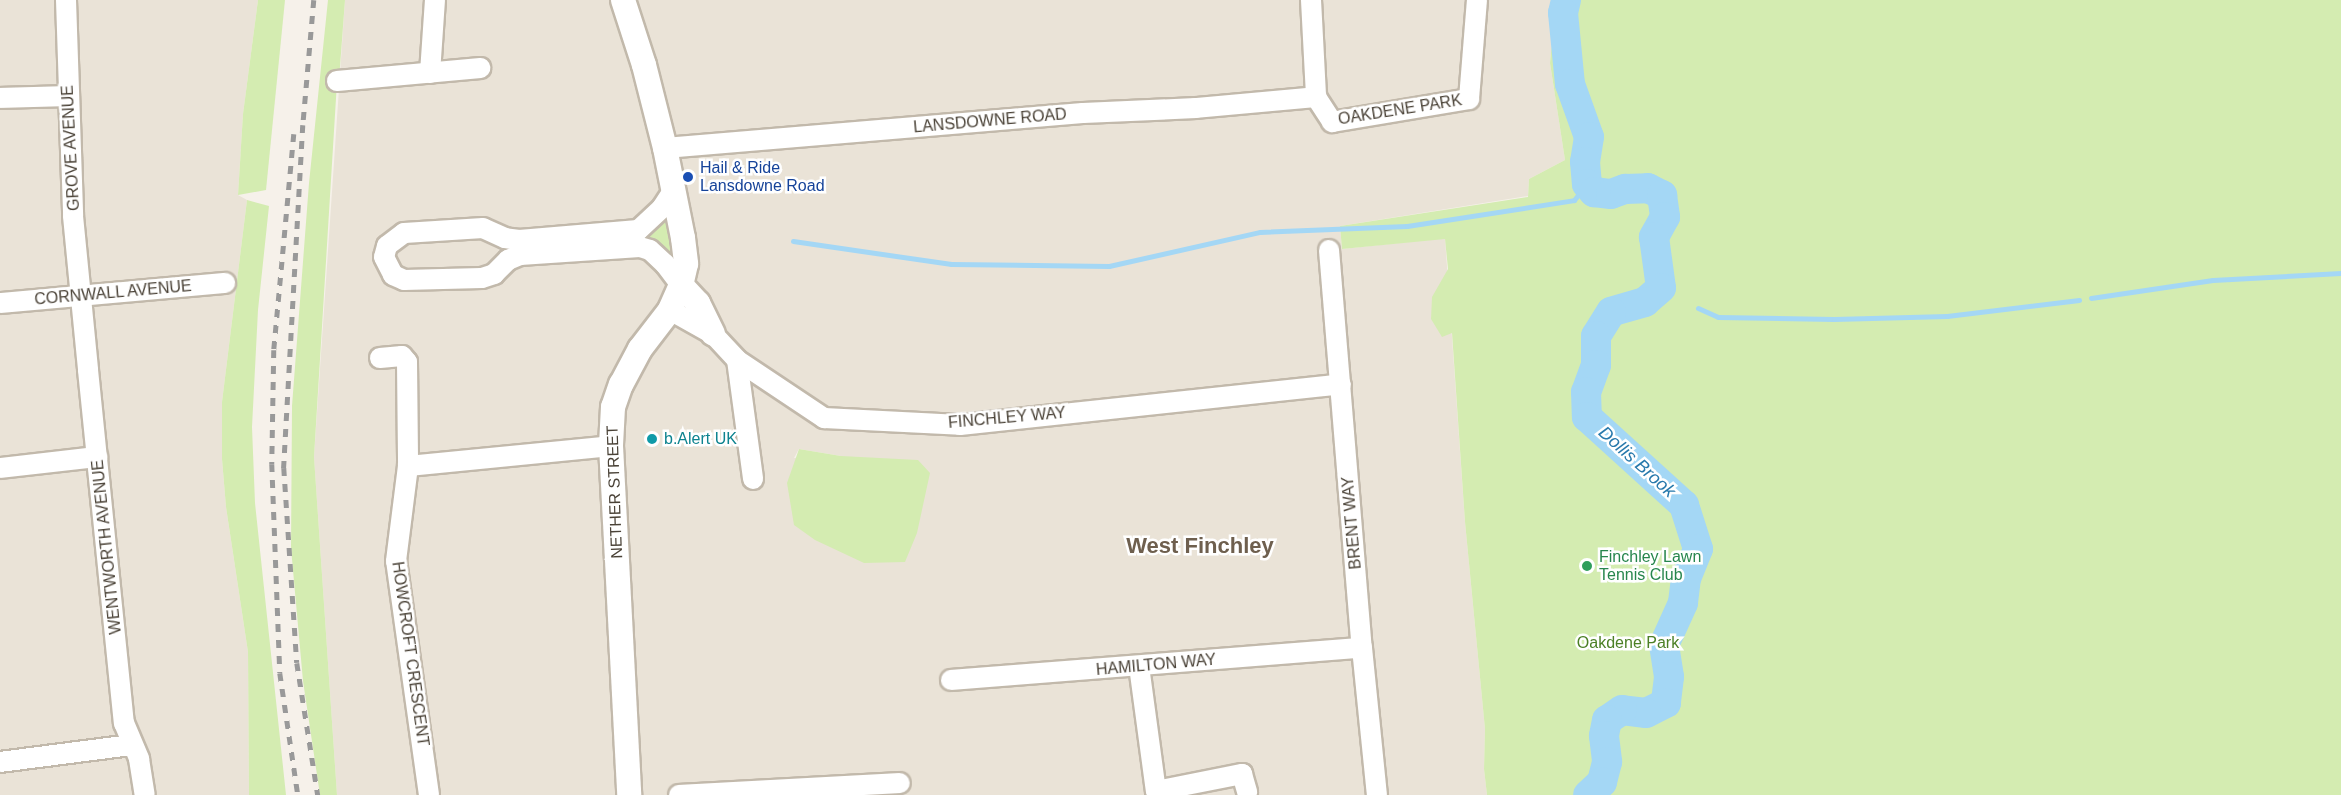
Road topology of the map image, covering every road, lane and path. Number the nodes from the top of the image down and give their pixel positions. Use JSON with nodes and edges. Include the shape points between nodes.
{"nodes":[{"id":1,"x":66,"y":0,"type":"edge"},
{"id":2,"x":435,"y":0,"type":"edge"},
{"id":3,"x":623,"y":0,"type":"edge"},
{"id":4,"x":1311,"y":0,"type":"edge"},
{"id":5,"x":1477,"y":0,"type":"edge"},
{"id":6,"x":480,"y":68,"type":"dead end"},
{"id":7,"x":430,"y":73,"type":"junction"},
{"id":8,"x":337,"y":81,"type":"dead end"},
{"id":9,"x":68,"y":96,"type":"junction"},
{"id":10,"x":0,"y":98,"type":"edge"},
{"id":11,"x":1316,"y":98,"type":"junction"},
{"id":12,"x":665,"y":148,"type":"junction"},
{"id":13,"x":673,"y":191,"type":"junction"},
{"id":14,"x":1329,"y":250,"type":"dead end"},
{"id":15,"x":225,"y":283,"type":"dead end"},
{"id":16,"x":681,"y":285,"type":"junction"},
{"id":17,"x":81,"y":296,"type":"junction"},
{"id":18,"x":0,"y":303,"type":"edge"},
{"id":19,"x":670,"y":310,"type":"junction"},
{"id":20,"x":713,"y":334,"type":"junction"},
{"id":21,"x":380,"y":358,"type":"dead end"},
{"id":22,"x":737,"y":360,"type":"junction"},
{"id":23,"x":1341,"y":384,"type":"junction"},
{"id":24,"x":611,"y":446,"type":"junction"},
{"id":25,"x":98,"y":457,"type":"junction"},
{"id":26,"x":408,"y":466,"type":"junction"},
{"id":27,"x":0,"y":468,"type":"edge"},
{"id":28,"x":753,"y":479,"type":"dead end"},
{"id":29,"x":1362,"y":648,"type":"junction"},
{"id":30,"x":1139,"y":666,"type":"junction"},
{"id":31,"x":951,"y":680,"type":"dead end"},
{"id":32,"x":131,"y":745,"type":"junction"},
{"id":33,"x":0,"y":762,"type":"edge"},
{"id":34,"x":900,"y":783,"type":"dead end"},
{"id":35,"x":1247,"y":792,"type":"dead end"},
{"id":36,"x":145,"y":795,"type":"edge"},
{"id":37,"x":429,"y":795,"type":"edge"},
{"id":38,"x":629,"y":795,"type":"edge"},
{"id":39,"x":679,"y":795,"type":"edge"},
{"id":40,"x":1377,"y":795,"type":"edge"}],
"edges":[{"from":1,"to":9,"type":"street","name":"GROVE AVENUE"},
{"from":2,"to":7,"type":"street"},
{"from":3,"to":12,"type":"street","name":"NETHER STREET"},
{"from":4,"to":11,"type":"street"},
{"from":5,"to":11,"type":"street","name":"OAKDENE PARK","via":[[1469,99],[1332,122]]},
{"from":6,"to":7,"type":"street"},
{"from":7,"to":8,"type":"street"},
{"from":9,"to":10,"type":"street"},
{"from":9,"to":17,"type":"street","name":"GROVE AVENUE"},
{"from":11,"to":12,"type":"street","name":"LANSDOWNE ROAD"},
{"from":12,"to":13,"type":"street","name":"NETHER STREET"},
{"from":13,"to":16,"type":"street","name":"NETHER STREET","via":[[686,264]]},
{"from":13,"to":16,"type":"street","via":[[662,208],[638,230],[519,240],[483,228],[404,233],[387,246],[384,257],[393,275],[404,280],[482,278],[520,255],[640,248],[650,250]]},
{"from":14,"to":23,"type":"street","name":"BRENT WAY"},
{"from":15,"to":17,"type":"street","name":"CORNWALL AVENUE"},
{"from":16,"to":19,"type":"street","name":"NETHER STREET"},
{"from":16,"to":20,"type":"street","via":[[698,303]]},
{"from":17,"to":18,"type":"street","name":"CORNWALL AVENUE"},
{"from":17,"to":25,"type":"street","name":"WENTWORTH AVENUE"},
{"from":19,"to":20,"type":"street","name":"FINCHLEY WAY"},
{"from":19,"to":24,"type":"street","name":"NETHER STREET","via":[[640,349],[621,384],[613,407]]},
{"from":20,"to":22,"type":"street","name":"FINCHLEY WAY"},
{"from":21,"to":26,"type":"street","name":"HOWCROFT CRESCENT","via":[[402,356],[407,362]]},
{"from":22,"to":23,"type":"street","name":"FINCHLEY WAY","via":[[824,418],[948,424]]},
{"from":22,"to":28,"type":"street"},
{"from":23,"to":29,"type":"street","name":"BRENT WAY"},
{"from":24,"to":26,"type":"street"},
{"from":24,"to":38,"type":"street","name":"NETHER STREET"},
{"from":25,"to":27,"type":"street"},
{"from":25,"to":32,"type":"street","name":"WENTWORTH AVENUE","via":[[124,723]]},
{"from":26,"to":37,"type":"street","name":"HOWCROFT CRESCENT","via":[[396,561]]},
{"from":29,"to":30,"type":"street","name":"HAMILTON WAY"},
{"from":29,"to":40,"type":"street","name":"BRENT WAY"},
{"from":30,"to":31,"type":"street","name":"HAMILTON WAY"},
{"from":30,"to":35,"type":"street","via":[[1156,791],[1242,774]]},
{"from":32,"to":33,"type":"street"},
{"from":32,"to":36,"type":"street","name":"WENTWORTH AVENUE","via":[[139,759]]},
{"from":34,"to":39,"type":"street"}]}
